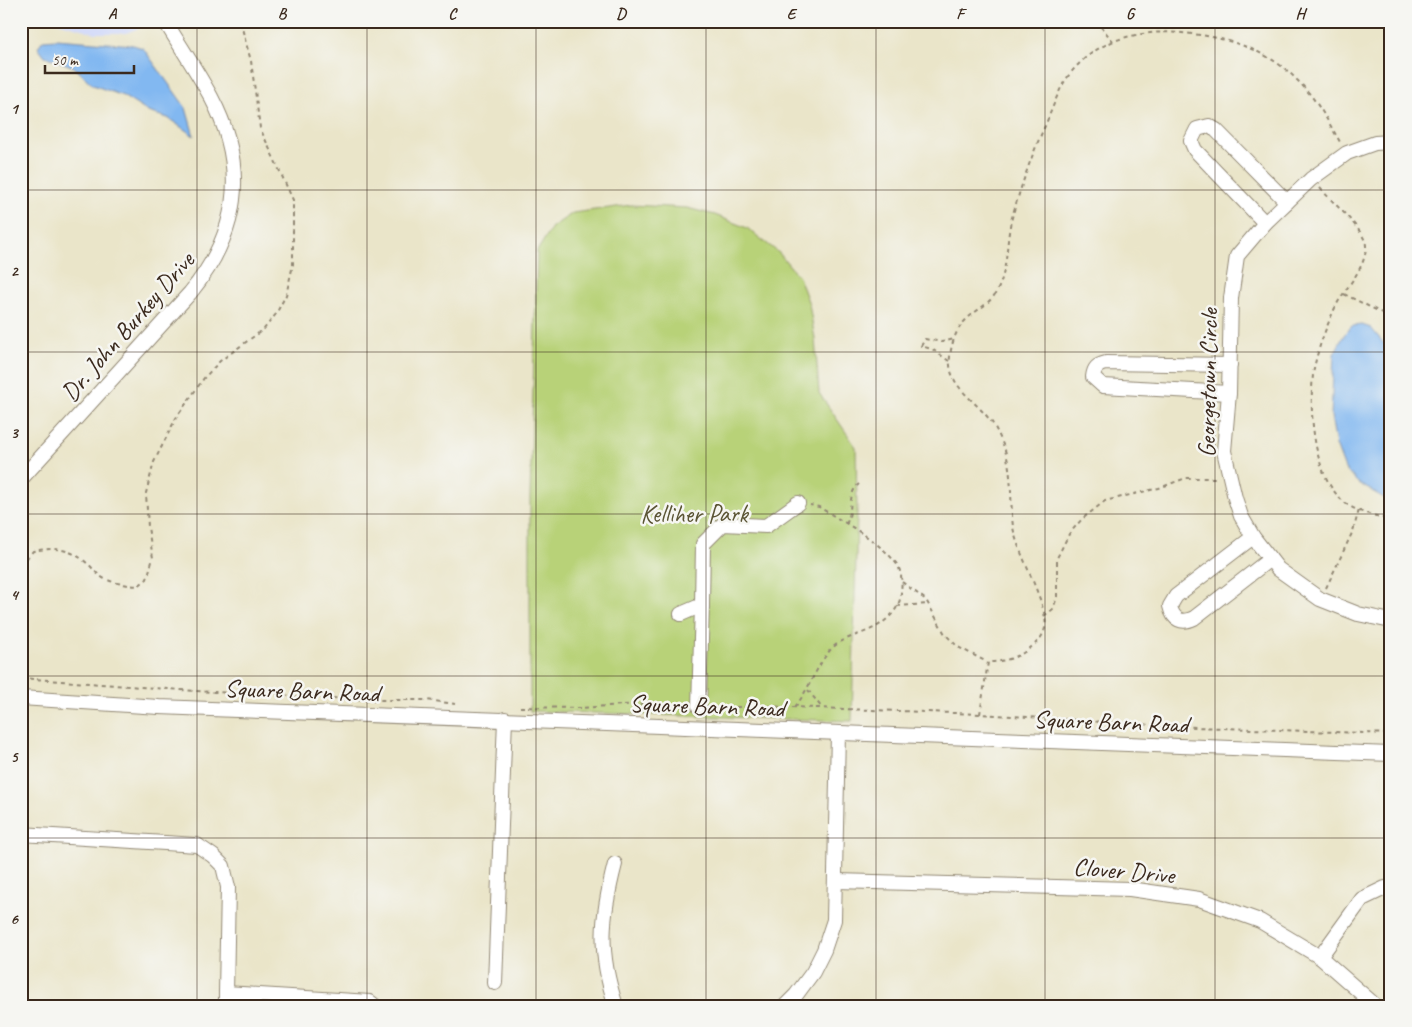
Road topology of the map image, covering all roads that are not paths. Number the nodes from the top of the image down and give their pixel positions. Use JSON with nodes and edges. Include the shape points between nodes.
{"nodes":[{"id":1,"x":165,"y":21,"type":"edge"},
{"id":2,"x":1391,"y":142,"type":"edge"},
{"id":3,"x":1287,"y":202,"type":"junction"},
{"id":4,"x":1265,"y":223,"type":"junction"},
{"id":5,"x":1230,"y":366,"type":"junction"},
{"id":6,"x":1229,"y":393,"type":"junction"},
{"id":7,"x":21,"y":479,"type":"edge"},
{"id":8,"x":798,"y":503,"type":"road end"},
{"id":9,"x":1253,"y":537,"type":"junction"},
{"id":10,"x":1270,"y":559,"type":"junction"},
{"id":11,"x":702,"y":604,"type":"junction"},
{"id":12,"x":681,"y":614,"type":"dead end"},
{"id":13,"x":1391,"y":621,"type":"edge"},
{"id":14,"x":21,"y":698,"type":"edge"},
{"id":15,"x":700,"y":707,"type":"dead end"},
{"id":16,"x":505,"y":720,"type":"junction"},
{"id":17,"x":838,"y":733,"type":"junction"},
{"id":18,"x":1391,"y":754,"type":"edge"},
{"id":19,"x":21,"y":834,"type":"edge"},
{"id":20,"x":615,"y":864,"type":"dead end"},
{"id":21,"x":836,"y":881,"type":"junction"},
{"id":22,"x":1385,"y":888,"type":"dead end"},
{"id":23,"x":1320,"y":957,"type":"junction"},
{"id":24,"x":494,"y":983,"type":"dead end"},
{"id":25,"x":226,"y":1000,"type":"edge"},
{"id":26,"x":375,"y":1006,"type":"edge"},
{"id":27,"x":616,"y":1006,"type":"edge"},
{"id":28,"x":785,"y":1006,"type":"edge"},
{"id":29,"x":1376,"y":1006,"type":"edge"}],
"edges":[{"from":1,"to":7,"type":"street","name":"Dr. John Burkey Drive","via":[[211,98],[229,141],[234,172],[229,228],[207,272],[190,293]]},
{"from":2,"to":3,"type":"street","name":"Georgetown Circle","via":[[1347,153],[1311,179]]},
{"from":3,"to":4,"type":"street","name":"Georgetown Circle"},
{"from":3,"to":4,"type":"street","via":[[1216,130],[1209,126],[1197,129],[1191,141],[1194,150]]},
{"from":4,"to":5,"type":"street","name":"Georgetown Circle","via":[[1236,256],[1231,298]]},
{"from":5,"to":6,"type":"street","name":"Georgetown Circle"},
{"from":5,"to":6,"type":"street","via":[[1106,363],[1098,365],[1093,377],[1103,386]]},
{"from":6,"to":9,"type":"street","name":"Georgetown Circle","via":[[1224,451],[1241,516]]},
{"from":8,"to":11,"type":"street","via":[[766,526],[723,524],[703,544]]},
{"from":9,"to":10,"type":"street","name":"Georgetown Circle"},
{"from":9,"to":10,"type":"street","via":[[1176,596],[1170,606],[1175,617],[1186,622],[1194,618]]},
{"from":10,"to":13,"type":"street","name":"Georgetown Circle","via":[[1320,599],[1358,614]]},
{"from":11,"to":12,"type":"street"},
{"from":11,"to":15,"type":"street"},
{"from":14,"to":16,"type":"street","name":"Square Barn Road","via":[[159,707]]},
{"from":16,"to":17,"type":"street","name":"Square Barn Road"},
{"from":16,"to":24,"type":"street"},
{"from":17,"to":18,"type":"street","name":"Square Barn Road"},
{"from":17,"to":21,"type":"street"},
{"from":19,"to":25,"type":"street","via":[[197,844],[213,856],[223,866],[228,887]]},
{"from":20,"to":27,"type":"street","via":[[605,902],[602,947]]},
{"from":21,"to":23,"type":"street","name":"Clover Drive","via":[[1130,889],[1199,900],[1260,921]]},
{"from":21,"to":28,"type":"street","via":[[834,920],[824,950],[813,972]]},
{"from":22,"to":23,"type":"street","via":[[1362,899]]},
{"from":23,"to":29,"type":"street","name":"Clover Drive"},
{"from":25,"to":26,"type":"street","via":[[370,1002]]}]}
